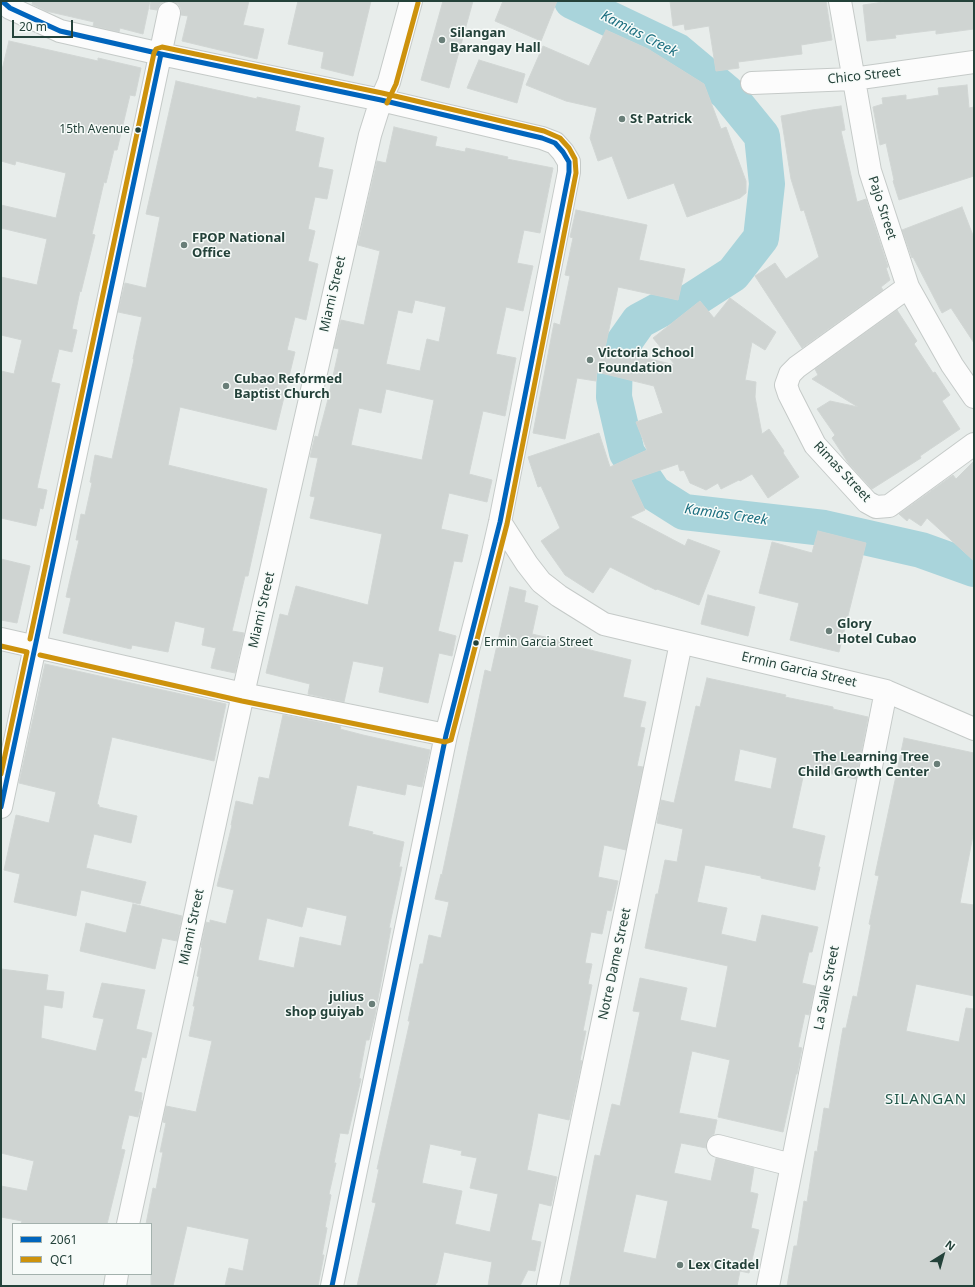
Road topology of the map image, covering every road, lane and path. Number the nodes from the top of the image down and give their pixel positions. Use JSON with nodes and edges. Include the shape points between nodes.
{"nodes":[{"id":1,"x":2,"y":1,"type":"edge"},
{"id":2,"x":411,"y":1,"type":"edge"},
{"id":3,"x":840,"y":1,"type":"edge"},
{"id":4,"x":169,"y":12,"type":"dead end"},
{"id":5,"x":161,"y":54,"type":"junction"},
{"id":6,"x":974,"y":62,"type":"edge"},
{"id":7,"x":853,"y":79,"type":"junction"},
{"id":8,"x":752,"y":83,"type":"dead end"},
{"id":9,"x":381,"y":100,"type":"junction"},
{"id":10,"x":908,"y":287,"type":"junction"},
{"id":11,"x":974,"y":397,"type":"edge"},
{"id":12,"x":974,"y":444,"type":"edge"},
{"id":13,"x":500,"y":522,"type":"junction"},
{"id":14,"x":1,"y":639,"type":"edge"},
{"id":15,"x":681,"y":643,"type":"junction"},
{"id":16,"x":35,"y":647,"type":"junction"},
{"id":17,"x":886,"y":691,"type":"junction"},
{"id":18,"x":243,"y":694,"type":"junction"},
{"id":19,"x":974,"y":729,"type":"edge"},
{"id":20,"x":446,"y":736,"type":"junction"},
{"id":21,"x":1,"y":807,"type":"edge"},
{"id":22,"x":718,"y":1146,"type":"dead end"},
{"id":23,"x":792,"y":1165,"type":"junction"},
{"id":24,"x":128,"y":1223,"type":"edge"},
{"id":25,"x":117,"y":1275,"type":"edge"},
{"id":26,"x":115,"y":1286,"type":"edge"},
{"id":27,"x":332,"y":1286,"type":"edge"},
{"id":28,"x":548,"y":1286,"type":"edge"},
{"id":29,"x":768,"y":1286,"type":"edge"}],
"edges":[{"from":1,"to":5,"type":"street","via":[[10,8],[60,31]]},
{"from":2,"to":9,"type":"street","name":"Miami Street","via":[[389,82]]},
{"from":3,"to":7,"type":"street","name":"Pajo Street"},
{"from":4,"to":5,"type":"street"},
{"from":5,"to":9,"type":"street"},
{"from":5,"to":16,"type":"street"},
{"from":6,"to":7,"type":"street","name":"Chico Street"},
{"from":7,"to":8,"type":"street","name":"Chico Street"},
{"from":7,"to":10,"type":"street","name":"Pajo Street","via":[[870,171]]},
{"from":9,"to":13,"type":"street","via":[[542,138],[555,143],[569,162],[568,180]]},
{"from":9,"to":18,"type":"street","name":"Miami Street","via":[[370,135]]},
{"from":10,"to":11,"type":"street","name":"Pajo Street","via":[[952,365]]},
{"from":10,"to":12,"type":"street","name":"Rimas Street","via":[[797,367],[790,374],[786,385],[789,394],[815,445],[867,502],[876,507],[889,506]]},
{"from":13,"to":15,"type":"street","name":"Ermin Garcia Street","via":[[531,570],[559,596],[604,624]]},
{"from":13,"to":20,"type":"street"},
{"from":14,"to":16,"type":"street"},
{"from":15,"to":17,"type":"street","name":"Ermin Garcia Street"},
{"from":15,"to":28,"type":"street","name":"Notre Dame Street"},
{"from":16,"to":18,"type":"street"},
{"from":16,"to":21,"type":"street"},
{"from":17,"to":19,"type":"street","name":"Ermin Garcia Street"},
{"from":17,"to":23,"type":"street","name":"La Salle Street"},
{"from":18,"to":20,"type":"street"},
{"from":18,"to":24,"type":"street","name":"Miami Street"},
{"from":20,"to":27,"type":"street"},
{"from":22,"to":23,"type":"street"},
{"from":23,"to":29,"type":"street","name":"La Salle Street"},
{"from":25,"to":26,"type":"street"}]}
